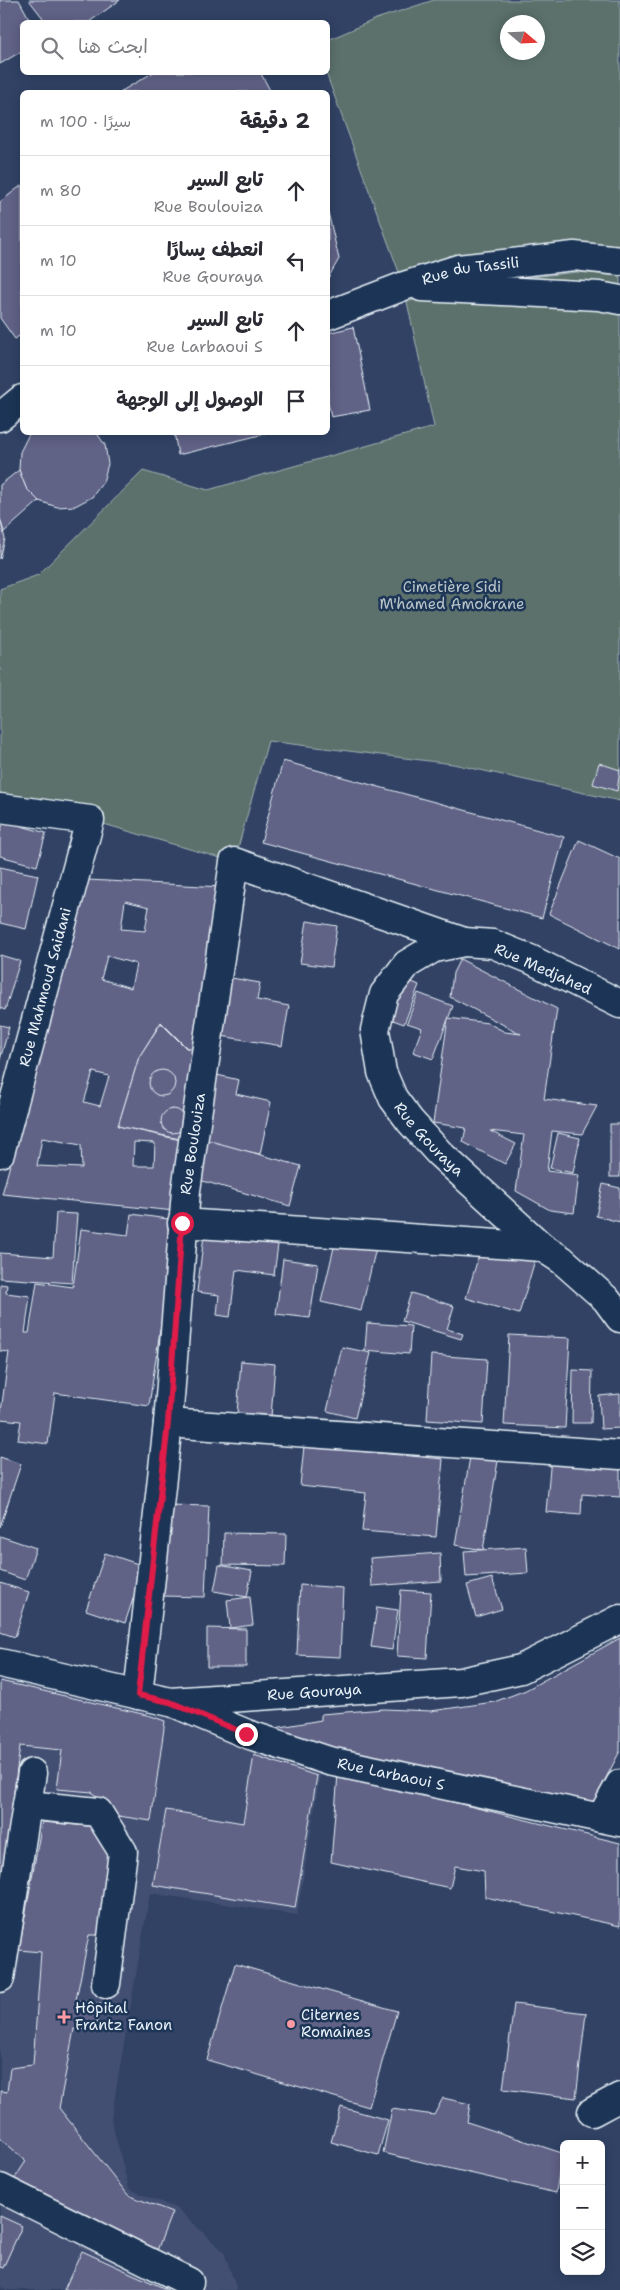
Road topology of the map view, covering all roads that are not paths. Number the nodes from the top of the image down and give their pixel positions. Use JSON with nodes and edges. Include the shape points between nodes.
{"nodes":[{"id":1,"x":620,"y":261,"type":"edge"},
{"id":2,"x":404,"y":286,"type":"junction"},
{"id":3,"x":620,"y":300,"type":"edge"},
{"id":4,"x":330,"y":314,"type":"edge"},
{"id":5,"x":20,"y":401,"type":"edge"},
{"id":6,"x":0,"y":417,"type":"edge"},
{"id":7,"x":0,"y":808,"type":"edge"},
{"id":8,"x":464,"y":942,"type":"junction"},
{"id":9,"x":620,"y":1004,"type":"edge"},
{"id":10,"x":0,"y":1153,"type":"edge"},
{"id":11,"x":182,"y":1223,"type":"junction"},
{"id":12,"x":542,"y":1246,"type":"junction"},
{"id":13,"x":620,"y":1318,"type":"edge"},
{"id":14,"x":168,"y":1423,"type":"junction"},
{"id":15,"x":620,"y":1455,"type":"edge"},
{"id":16,"x":620,"y":1619,"type":"edge"},
{"id":17,"x":0,"y":1663,"type":"edge"},
{"id":18,"x":138,"y":1695,"type":"junction"},
{"id":19,"x":170,"y":1702,"type":"junction"},
{"id":20,"x":32,"y":1773,"type":"dead end"},
{"id":21,"x":620,"y":1784,"type":"edge"},
{"id":22,"x":27,"y":1805,"type":"junction"},
{"id":23,"x":611,"y":1820,"type":"edge"},
{"id":24,"x":2,"y":1949,"type":"edge"},
{"id":25,"x":0,"y":1978,"type":"edge"},
{"id":26,"x":106,"y":1984,"type":"dead end"},
{"id":27,"x":620,"y":2097,"type":"edge"},
{"id":28,"x":592,"y":2112,"type":"dead end"},
{"id":29,"x":0,"y":2188,"type":"edge"},
{"id":30,"x":189,"y":2282,"type":"dead end"}],
"edges":[{"from":1,"to":2,"type":"street","name":"Rue du Tassili","via":[[574,256],[458,269]]},
{"from":2,"to":3,"type":"street","via":[[598,296]]},
{"from":2,"to":4,"type":"street","name":"Rue du Tassili"},
{"from":5,"to":6,"type":"street"},
{"from":7,"to":10,"type":"street","name":"Rue Mahmoud Saidani","via":[[90,820]]},
{"from":8,"to":9,"type":"street","name":"Rue Medjahed","via":[[493,944]]},
{"from":8,"to":11,"type":"street","name":"Rue Boulouiza","via":[[234,862]]},
{"from":8,"to":12,"type":"street","name":"Rue Gouraya","via":[[434,948],[407,964],[384,994],[375,1030],[382,1072],[393,1098],[440,1154]]},
{"from":11,"to":12,"type":"street"},
{"from":11,"to":14,"type":"street","name":"Rue Boulouiza"},
{"from":12,"to":13,"type":"street","name":"Rue Gouraya","via":[[606,1299]]},
{"from":14,"to":15,"type":"street"},
{"from":14,"to":18,"type":"street","name":"Rue Boulouiza"},
{"from":16,"to":19,"type":"street","name":"Rue Gouraya","via":[[522,1669],[460,1682]]},
{"from":17,"to":18,"type":"street","name":"Rue Gouraya"},
{"from":18,"to":19,"type":"street","name":"Rue Gouraya"},
{"from":19,"to":23,"type":"street","name":"Rue Larbaoui S","via":[[246,1734],[329,1761]]},
{"from":20,"to":22,"type":"street"},
{"from":21,"to":23,"type":"street"},
{"from":22,"to":24,"type":"street"},
{"from":22,"to":26,"type":"street","via":[[98,1812],[124,1852]]},
{"from":24,"to":25,"type":"street"},
{"from":27,"to":28,"type":"street"},
{"from":29,"to":30,"type":"street"}]}
